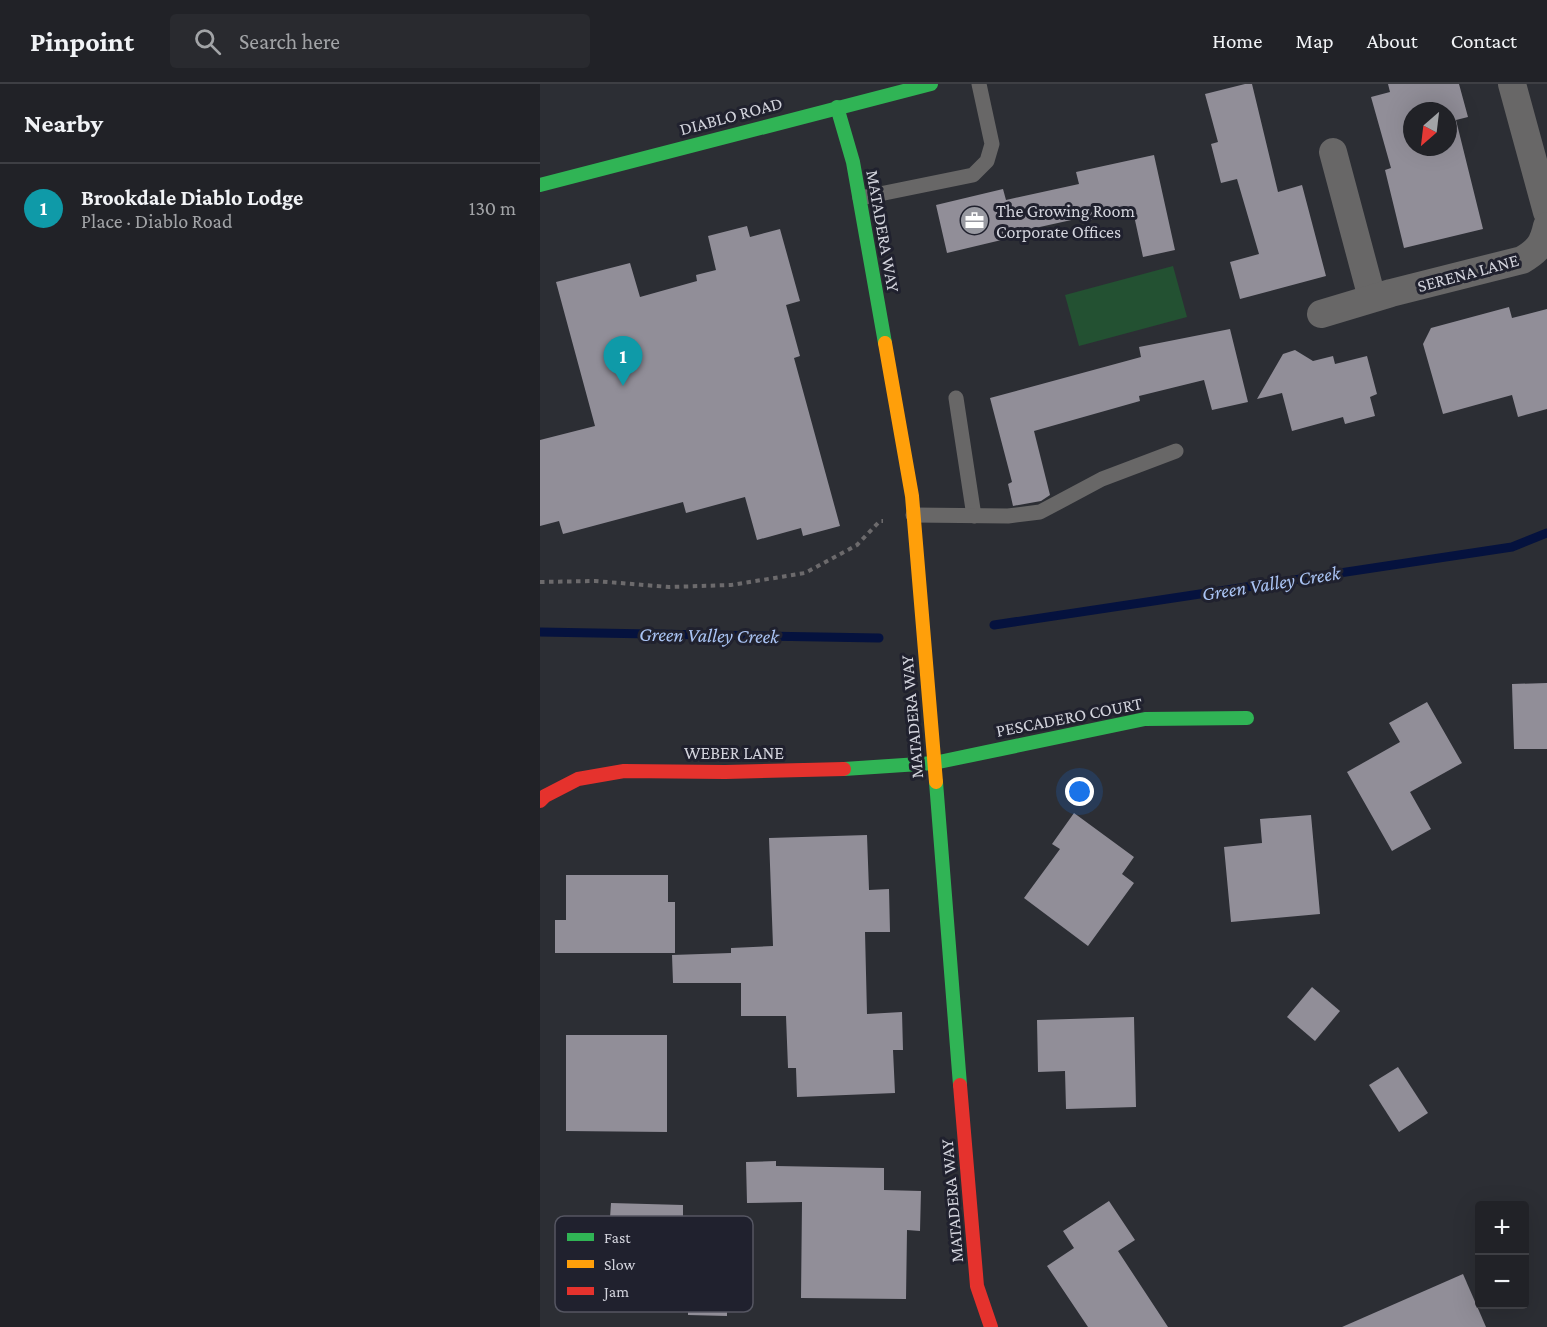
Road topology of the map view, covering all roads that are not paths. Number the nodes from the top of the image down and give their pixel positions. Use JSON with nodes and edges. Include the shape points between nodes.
{"nodes":[{"id":1,"x":931,"y":84,"type":"edge"},
{"id":2,"x":979,"y":84,"type":"edge"},
{"id":3,"x":1512,"y":84,"type":"edge"},
{"id":4,"x":837,"y":107,"type":"junction"},
{"id":5,"x":1333,"y":152,"type":"dead end"},
{"id":6,"x":540,"y":185,"type":"edge"},
{"id":7,"x":860,"y":198,"type":"junction"},
{"id":8,"x":1547,"y":212,"type":"edge"},
{"id":9,"x":1547,"y":226,"type":"edge"},
{"id":10,"x":1372,"y":298,"type":"junction"},
{"id":11,"x":1321,"y":314,"type":"dead end"},
{"id":12,"x":956,"y":398,"type":"dead end"},
{"id":13,"x":1176,"y":451,"type":"dead end"},
{"id":14,"x":913,"y":515,"type":"junction"},
{"id":15,"x":974,"y":516,"type":"junction"},
{"id":16,"x":1247,"y":718,"type":"dead end"},
{"id":17,"x":934,"y":763,"type":"junction"},
{"id":18,"x":540,"y":801,"type":"edge"},
{"id":19,"x":991,"y":1327,"type":"edge"}],
"edges":[{"from":1,"to":4,"type":"street","name":"DIABLO ROAD"},
{"from":2,"to":7,"type":"lane","via":[[992,144],[987,161],[973,174]]},
{"from":3,"to":8,"type":"street"},
{"from":4,"to":6,"type":"street","name":"DIABLO ROAD"},
{"from":4,"to":7,"type":"street","name":"MATADERA WAY"},
{"from":5,"to":10,"type":"street"},
{"from":7,"to":14,"type":"street","name":"MATADERA WAY"},
{"from":9,"to":10,"type":"street","name":"SERENA LANE","via":[[1539,248],[1522,260]]},
{"from":10,"to":11,"type":"street","name":"SERENA LANE"},
{"from":12,"to":15,"type":"lane"},
{"from":13,"to":15,"type":"lane","via":[[1101,479],[1040,513]]},
{"from":14,"to":15,"type":"lane"},
{"from":14,"to":17,"type":"street","name":"MATADERA WAY"},
{"from":16,"to":17,"type":"street","name":"PESCADERO COURT","via":[[1145,719]]},
{"from":17,"to":18,"type":"street","name":"WEBER LANE","via":[[831,770],[624,771],[578,779]]},
{"from":17,"to":19,"type":"street","name":"MATADERA WAY","via":[[977,1287]]}]}
